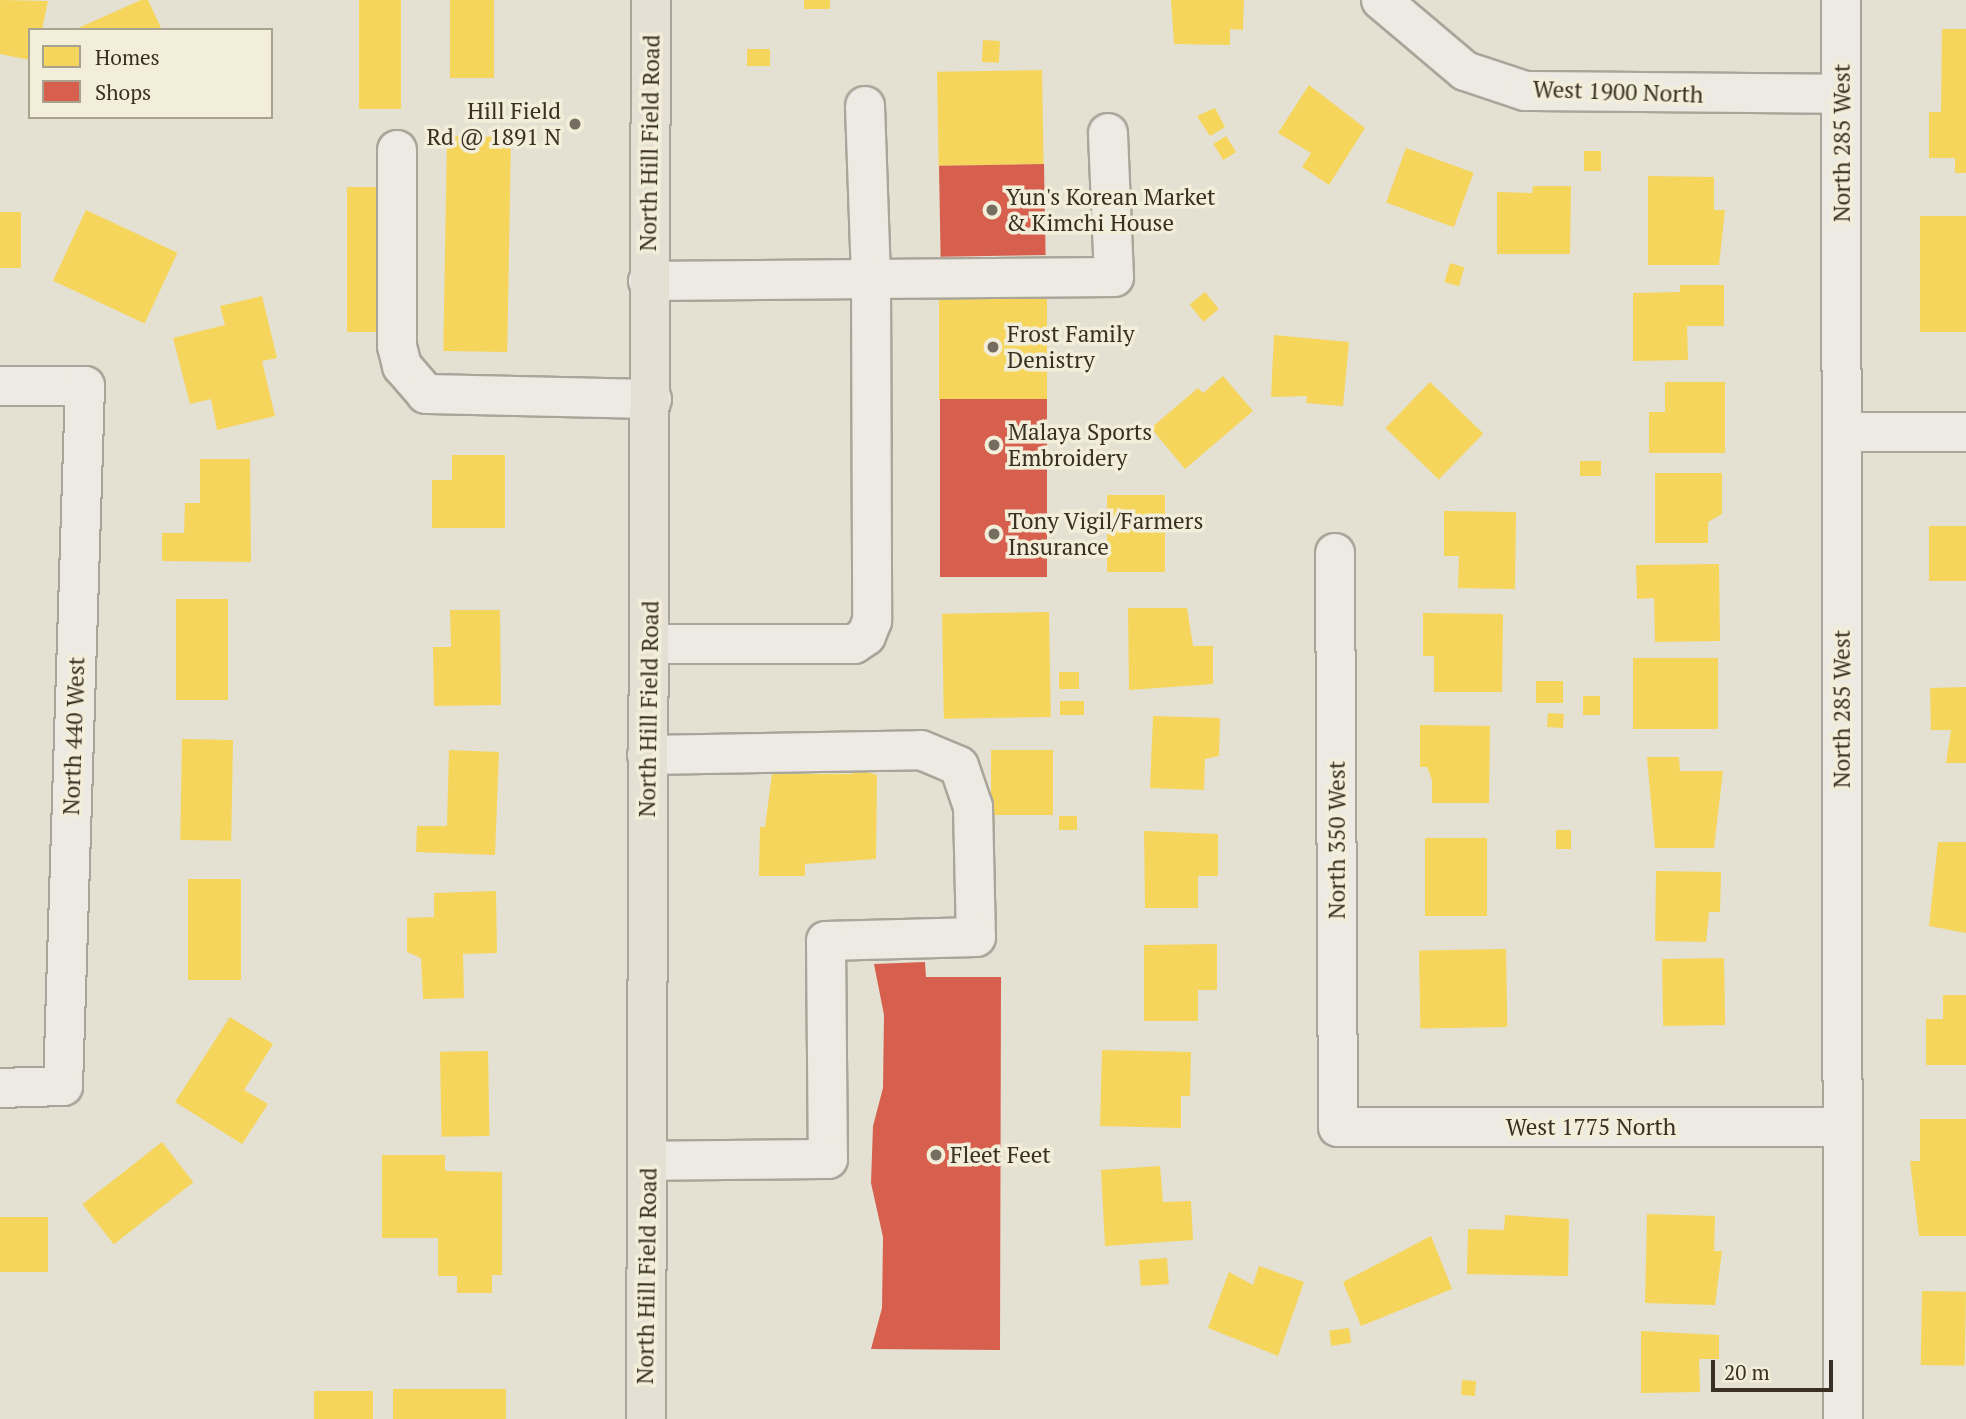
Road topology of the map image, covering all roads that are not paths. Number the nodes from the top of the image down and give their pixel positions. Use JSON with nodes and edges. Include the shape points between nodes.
{"nodes":[{"id":1,"x":651,"y":0,"type":"edge"},
{"id":2,"x":1381,"y":0,"type":"edge"},
{"id":3,"x":1842,"y":0,"type":"edge"},
{"id":4,"x":1842,"y":94,"type":"junction"},
{"id":5,"x":864,"y":106,"type":"dead end"},
{"id":6,"x":1108,"y":133,"type":"dead end"},
{"id":7,"x":397,"y":150,"type":"dead end"},
{"id":8,"x":871,"y":279,"type":"junction"},
{"id":9,"x":649,"y":281,"type":"junction"},
{"id":10,"x":0,"y":386,"type":"edge"},
{"id":11,"x":652,"y":399,"type":"junction"},
{"id":12,"x":1842,"y":432,"type":"junction"},
{"id":13,"x":1966,"y":432,"type":"edge"},
{"id":14,"x":1335,"y":553,"type":"dead end"},
{"id":15,"x":650,"y":644,"type":"junction"},
{"id":16,"x":648,"y":755,"type":"junction"},
{"id":17,"x":0,"y":1088,"type":"edge"},
{"id":18,"x":1338,"y":1128,"type":"joint"},
{"id":19,"x":1843,"y":1128,"type":"junction"},
{"id":20,"x":649,"y":1161,"type":"junction"},
{"id":21,"x":646,"y":1419,"type":"edge"},
{"id":22,"x":1843,"y":1419,"type":"edge"}],
"edges":[{"from":1,"to":9,"type":"main road","name":"North Hill Field Road"},
{"from":2,"to":4,"type":"street","name":"West 1900 North","via":[[1465,71],[1525,91]]},
{"from":3,"to":4,"type":"street","name":"North 285 West"},
{"from":4,"to":12,"type":"street","name":"North 285 West"},
{"from":5,"to":8,"type":"street"},
{"from":6,"to":8,"type":"street","via":[[1114,277]]},
{"from":7,"to":11,"type":"street","via":[[397,346],[402,366],[426,394]]},
{"from":8,"to":9,"type":"street"},
{"from":8,"to":15,"type":"street","via":[[872,621],[866,636],[854,644]]},
{"from":9,"to":11,"type":"main road","name":"North Hill Field Road"},
{"from":10,"to":17,"type":"street","name":"North 440 West","via":[[85,386],[63,1086]]},
{"from":11,"to":15,"type":"main road","name":"North Hill Field Road"},
{"from":12,"to":13,"type":"street"},
{"from":12,"to":19,"type":"street","name":"North 285 West"},
{"from":14,"to":18,"type":"street","name":"North 350 West"},
{"from":15,"to":16,"type":"main road","name":"North Hill Field Road"},
{"from":16,"to":20,"type":"main road","name":"North Hill Field Road"},
{"from":16,"to":20,"type":"street","via":[[921,751],[959,766],[973,807],[976,937],[826,941],[828,1159]]},
{"from":18,"to":19,"type":"street","name":"West 1775 North"},
{"from":19,"to":22,"type":"street","name":"North 285 West"},
{"from":20,"to":21,"type":"main road","name":"North Hill Field Road"}]}
